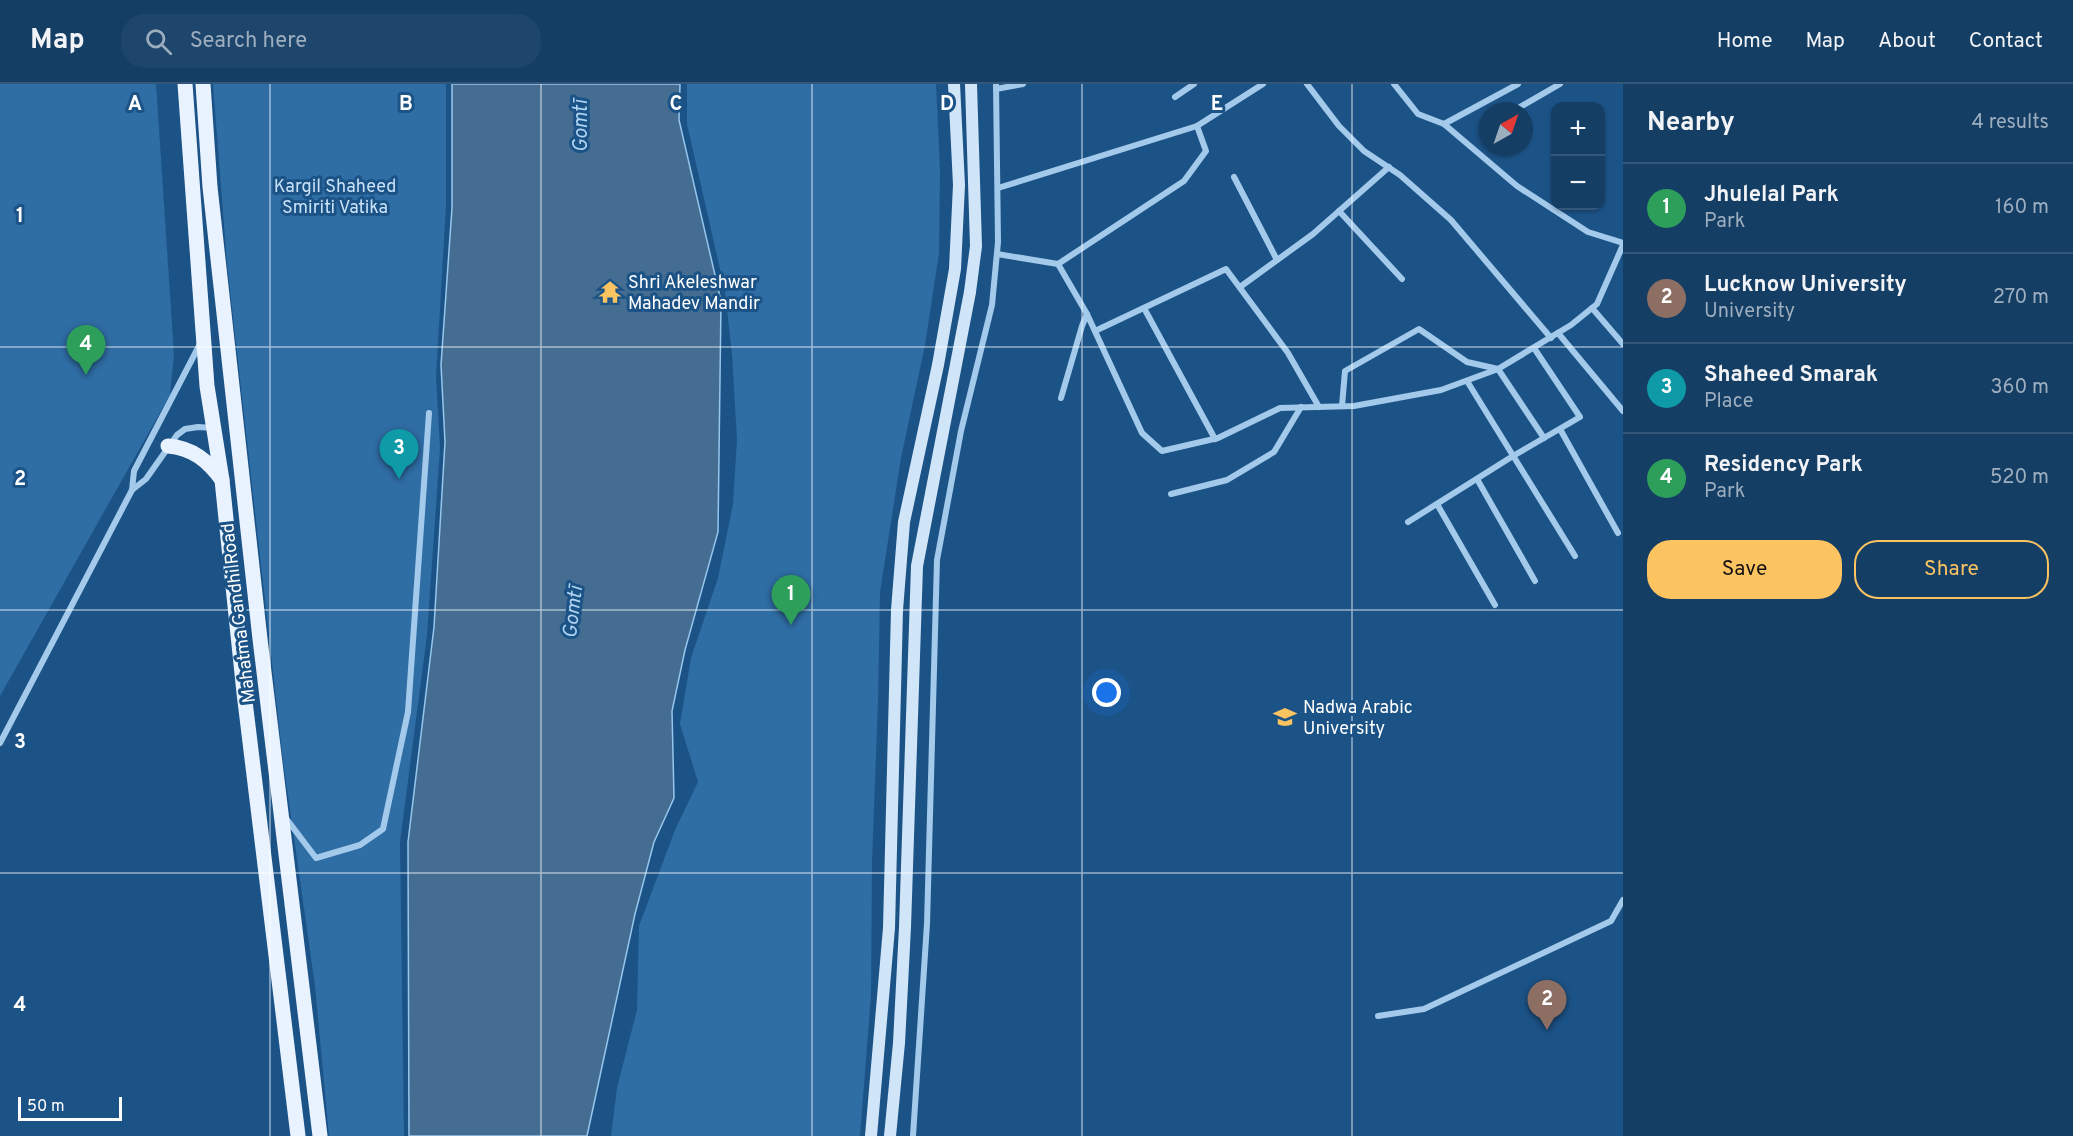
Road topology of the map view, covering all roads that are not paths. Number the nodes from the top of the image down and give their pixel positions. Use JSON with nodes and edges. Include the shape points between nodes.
{"nodes":[{"id":1,"x":185,"y":84,"type":"edge"},
{"id":2,"x":203,"y":84,"type":"edge"},
{"id":3,"x":947,"y":84,"type":"edge"},
{"id":4,"x":954,"y":84,"type":"edge"},
{"id":5,"x":971,"y":84,"type":"edge"},
{"id":6,"x":1023,"y":84,"type":"edge"},
{"id":7,"x":1194,"y":84,"type":"edge"},
{"id":8,"x":1263,"y":84,"type":"edge"},
{"id":9,"x":1307,"y":84,"type":"edge"},
{"id":10,"x":1394,"y":84,"type":"edge"},
{"id":11,"x":1518,"y":84,"type":"edge"},
{"id":12,"x":1560,"y":84,"type":"edge"},
{"id":13,"x":996,"y":87,"type":"edge"},
{"id":14,"x":1175,"y":97,"type":"dead end"},
{"id":15,"x":1529,"y":102,"type":"edge"},
{"id":16,"x":956,"y":117,"type":"junction"},
{"id":17,"x":1444,"y":124,"type":"junction"},
{"id":18,"x":1197,"y":126,"type":"junction"},
{"id":19,"x":1389,"y":167,"type":"junction"},
{"id":20,"x":1234,"y":177,"type":"dead end"},
{"id":21,"x":998,"y":188,"type":"junction"},
{"id":22,"x":1339,"y":211,"type":"junction"},
{"id":23,"x":1623,"y":244,"type":"edge"},
{"id":24,"x":997,"y":254,"type":"junction"},
{"id":25,"x":1277,"y":260,"type":"junction"},
{"id":26,"x":1058,"y":264,"type":"junction"},
{"id":27,"x":1402,"y":279,"type":"dead end"},
{"id":28,"x":1240,"y":287,"type":"junction"},
{"id":29,"x":1144,"y":308,"type":"junction"},
{"id":30,"x":1592,"y":308,"type":"junction"},
{"id":31,"x":1087,"y":314,"type":"junction"},
{"id":32,"x":1095,"y":331,"type":"junction"},
{"id":33,"x":1558,"y":333,"type":"junction"},
{"id":34,"x":1551,"y":338,"type":"junction"},
{"id":35,"x":202,"y":339,"type":"junction"},
{"id":36,"x":1623,"y":344,"type":"edge"},
{"id":37,"x":1534,"y":348,"type":"junction"},
{"id":38,"x":1498,"y":369,"type":"junction"},
{"id":39,"x":1467,"y":381,"type":"junction"},
{"id":40,"x":1061,"y":398,"type":"dead end"},
{"id":41,"x":1342,"y":406,"type":"junction"},
{"id":42,"x":1301,"y":407,"type":"junction"},
{"id":43,"x":1319,"y":407,"type":"junction"},
{"id":44,"x":1623,"y":411,"type":"edge"},
{"id":45,"x":429,"y":413,"type":"dead end"},
{"id":46,"x":214,"y":428,"type":"junction"},
{"id":47,"x":1560,"y":429,"type":"junction"},
{"id":48,"x":1544,"y":438,"type":"junction"},
{"id":49,"x":1215,"y":439,"type":"junction"},
{"id":50,"x":168,"y":446,"type":"junction"},
{"id":51,"x":1513,"y":456,"type":"junction"},
{"id":52,"x":1477,"y":479,"type":"junction"},
{"id":53,"x":222,"y":480,"type":"junction"},
{"id":54,"x":132,"y":490,"type":"junction"},
{"id":55,"x":1171,"y":494,"type":"dead end"},
{"id":56,"x":1437,"y":504,"type":"junction"},
{"id":57,"x":1408,"y":522,"type":"dead end"},
{"id":58,"x":1618,"y":533,"type":"dead end"},
{"id":59,"x":1575,"y":556,"type":"dead end"},
{"id":60,"x":1535,"y":581,"type":"dead end"},
{"id":61,"x":1495,"y":605,"type":"dead end"},
{"id":62,"x":0,"y":743,"type":"edge"},
{"id":63,"x":282,"y":812,"type":"junction"},
{"id":64,"x":1623,"y":900,"type":"edge"},
{"id":65,"x":1378,"y":1016,"type":"dead end"},
{"id":66,"x":298,"y":1136,"type":"edge"},
{"id":67,"x":320,"y":1136,"type":"edge"},
{"id":68,"x":871,"y":1136,"type":"edge"},
{"id":69,"x":890,"y":1136,"type":"edge"},
{"id":70,"x":913,"y":1136,"type":"edge"}],
"edges":[{"from":1,"to":35,"type":"main road","name":"Mahatma Gandhi Road"},
{"from":2,"to":63,"type":"main road","name":"Mahatma Gandhi Road","via":[[210,187]]},
{"from":3,"to":16,"type":"street"},
{"from":4,"to":16,"type":"street"},
{"from":5,"to":69,"type":"street","via":[[976,246],[917,566],[905,927]]},
{"from":6,"to":13,"type":"street"},
{"from":7,"to":14,"type":"street"},
{"from":8,"to":18,"type":"street"},
{"from":9,"to":19,"type":"street","via":[[1339,126],[1364,151]]},
{"from":10,"to":17,"type":"street","via":[[1418,114]]},
{"from":11,"to":17,"type":"street"},
{"from":12,"to":15,"type":"street"},
{"from":13,"to":21,"type":"street"},
{"from":16,"to":68,"type":"street","via":[[959,184],[955,269],[904,522],[896,621],[889,928]]},
{"from":17,"to":23,"type":"street","via":[[1516,186],[1588,232]]},
{"from":18,"to":21,"type":"street"},
{"from":18,"to":26,"type":"street","via":[[1206,151],[1184,181]]},
{"from":19,"to":22,"type":"street"},
{"from":19,"to":34,"type":"street","via":[[1451,220]]},
{"from":20,"to":25,"type":"street"},
{"from":21,"to":24,"type":"street"},
{"from":22,"to":25,"type":"street"},
{"from":22,"to":27,"type":"street"},
{"from":23,"to":30,"type":"street"},
{"from":24,"to":26,"type":"street"},
{"from":24,"to":70,"type":"street","via":[[992,305],[961,431],[937,560],[927,924]]},
{"from":25,"to":28,"type":"street"},
{"from":26,"to":31,"type":"street"},
{"from":28,"to":29,"type":"street","via":[[1226,270]]},
{"from":28,"to":43,"type":"street","via":[[1288,353]]},
{"from":29,"to":32,"type":"street"},
{"from":29,"to":49,"type":"street"},
{"from":30,"to":33,"type":"street"},
{"from":30,"to":36,"type":"street"},
{"from":31,"to":32,"type":"street"},
{"from":31,"to":40,"type":"street"},
{"from":32,"to":49,"type":"street","via":[[1142,433],[1152,443],[1162,451]]},
{"from":33,"to":34,"type":"street"},
{"from":33,"to":44,"type":"street"},
{"from":34,"to":37,"type":"street"},
{"from":35,"to":46,"type":"main road","name":"Mahatma Gandhi Road"},
{"from":35,"to":54,"type":"street","via":[[134,471]]},
{"from":37,"to":38,"type":"street"},
{"from":37,"to":47,"type":"street","via":[[1580,417]]},
{"from":38,"to":39,"type":"street"},
{"from":38,"to":41,"type":"street","via":[[1467,362],[1419,329],[1345,371]]},
{"from":38,"to":48,"type":"street"},
{"from":39,"to":41,"type":"street","via":[[1441,390]]},
{"from":39,"to":51,"type":"street"},
{"from":41,"to":43,"type":"street"},
{"from":42,"to":43,"type":"street"},
{"from":42,"to":49,"type":"street","via":[[1280,408]]},
{"from":42,"to":55,"type":"street","via":[[1274,452],[1227,480]]},
{"from":45,"to":63,"type":"street","via":[[408,712],[383,829],[360,845],[316,858]]},
{"from":46,"to":50,"type":"street","via":[[185,429]]},
{"from":46,"to":53,"type":"main road","name":"Mahatma Gandhi Road"},
{"from":47,"to":48,"type":"street"},
{"from":47,"to":58,"type":"street"},
{"from":48,"to":51,"type":"street"},
{"from":50,"to":53,"type":"main road","via":[[203,458]]},
{"from":50,"to":54,"type":"street","via":[[146,479]]},
{"from":51,"to":52,"type":"street"},
{"from":51,"to":59,"type":"street"},
{"from":52,"to":56,"type":"street"},
{"from":52,"to":60,"type":"street"},
{"from":53,"to":66,"type":"main road","name":"Mahatma Gandhi Road"},
{"from":54,"to":62,"type":"street"},
{"from":56,"to":57,"type":"street"},
{"from":56,"to":61,"type":"street"},
{"from":63,"to":67,"type":"main road","name":"Mahatma Gandhi Road"},
{"from":64,"to":65,"type":"street","via":[[1611,921],[1425,1009]]}]}
